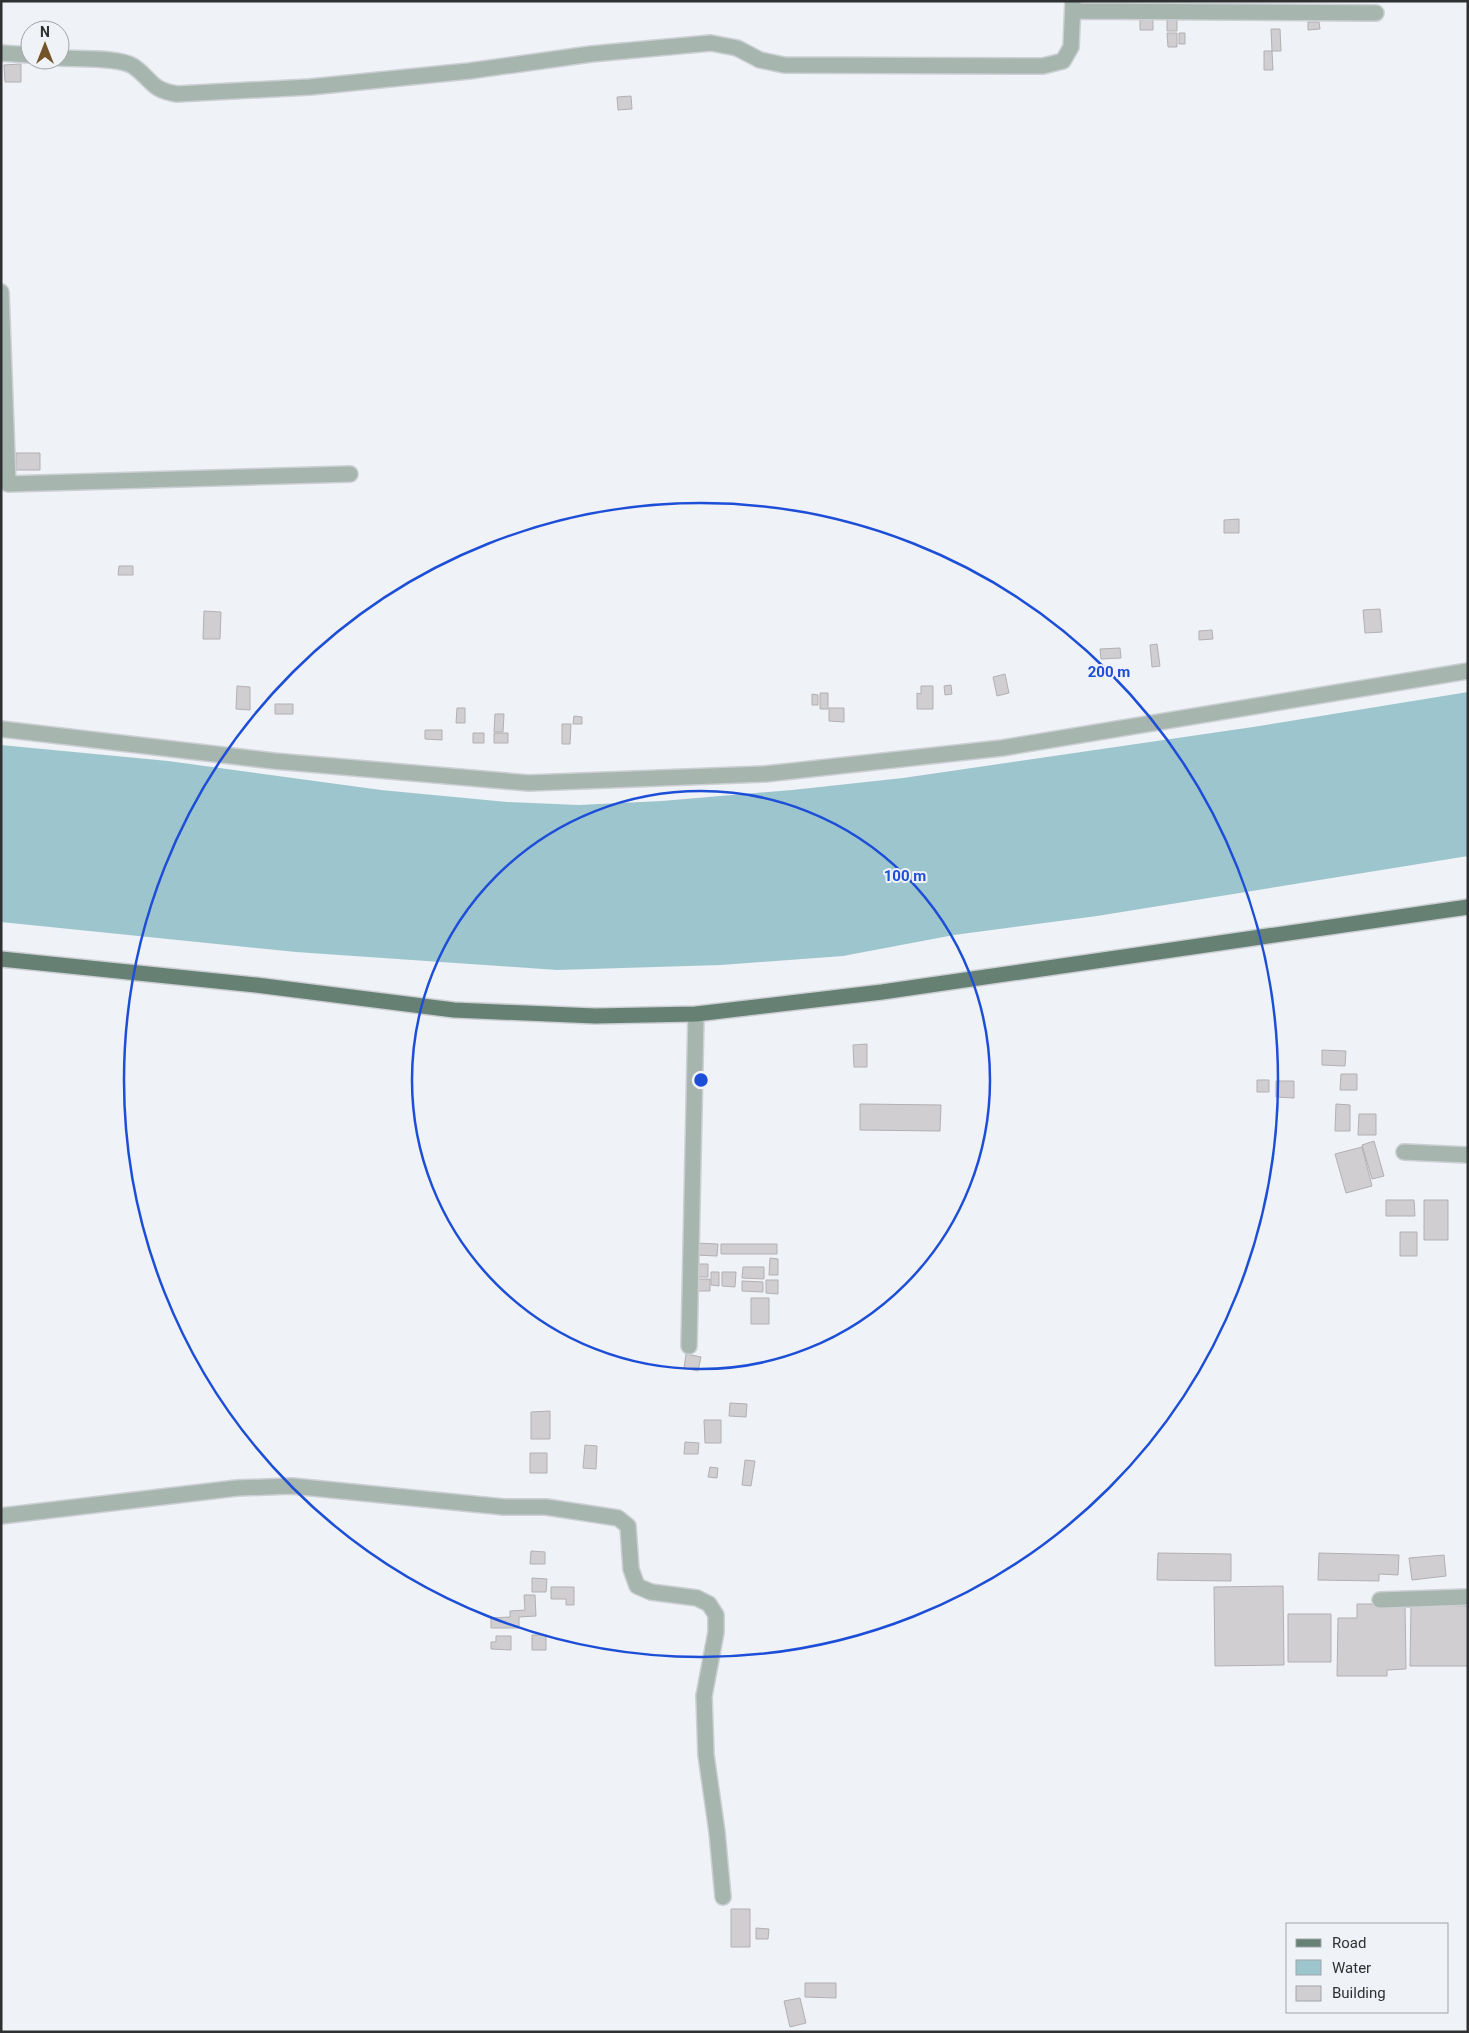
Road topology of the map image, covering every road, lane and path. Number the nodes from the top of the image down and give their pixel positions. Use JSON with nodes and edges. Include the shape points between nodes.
{"nodes":[{"id":1,"x":1073,"y":6,"type":"edge"},
{"id":2,"x":1376,"y":13,"type":"dead end"},
{"id":3,"x":1,"y":53,"type":"edge"},
{"id":4,"x":20,"y":54,"type":"edge"},
{"id":5,"x":70,"y":59,"type":"edge"},
{"id":6,"x":1,"y":292,"type":"edge"},
{"id":7,"x":350,"y":474,"type":"dead end"},
{"id":8,"x":5,"y":484,"type":"edge"},
{"id":9,"x":1468,"y":671,"type":"edge"},
{"id":10,"x":1,"y":729,"type":"edge"},
{"id":11,"x":1468,"y":907,"type":"edge"},
{"id":12,"x":1,"y":960,"type":"edge"},
{"id":13,"x":696,"y":1014,"type":"junction"},
{"id":14,"x":1404,"y":1152,"type":"dead end"},
{"id":15,"x":1468,"y":1155,"type":"edge"},
{"id":16,"x":689,"y":1346,"type":"dead end"},
{"id":17,"x":1,"y":1516,"type":"edge"},
{"id":18,"x":1468,"y":1597,"type":"edge"},
{"id":19,"x":1380,"y":1600,"type":"dead end"},
{"id":20,"x":723,"y":1897,"type":"dead end"}],
"edges":[{"from":1,"to":2,"type":"street"},
{"from":1,"to":5,"type":"street","via":[[1071,47],[1062,61],[1043,66],[784,65],[760,60],[738,48],[711,44],[591,54],[469,71],[310,87],[177,94],[163,92],[132,66],[120,62]]},
{"from":3,"to":4,"type":"street"},
{"from":6,"to":8,"type":"street"},
{"from":7,"to":8,"type":"street"},
{"from":9,"to":10,"type":"street","via":[[1002,748],[764,774],[528,783],[274,761]]},
{"from":11,"to":13,"type":"main road","via":[[882,992]]},
{"from":12,"to":13,"type":"main road","via":[[256,985],[454,1010],[595,1016]]},
{"from":13,"to":16,"type":"street"},
{"from":14,"to":15,"type":"street"},
{"from":17,"to":20,"type":"street","via":[[237,1488],[292,1486],[504,1507],[546,1507],[618,1518],[628,1526],[631,1569],[637,1586],[651,1592],[697,1598],[709,1604],[716,1615],[704,1704],[706,1755]]},
{"from":18,"to":19,"type":"street"}]}
